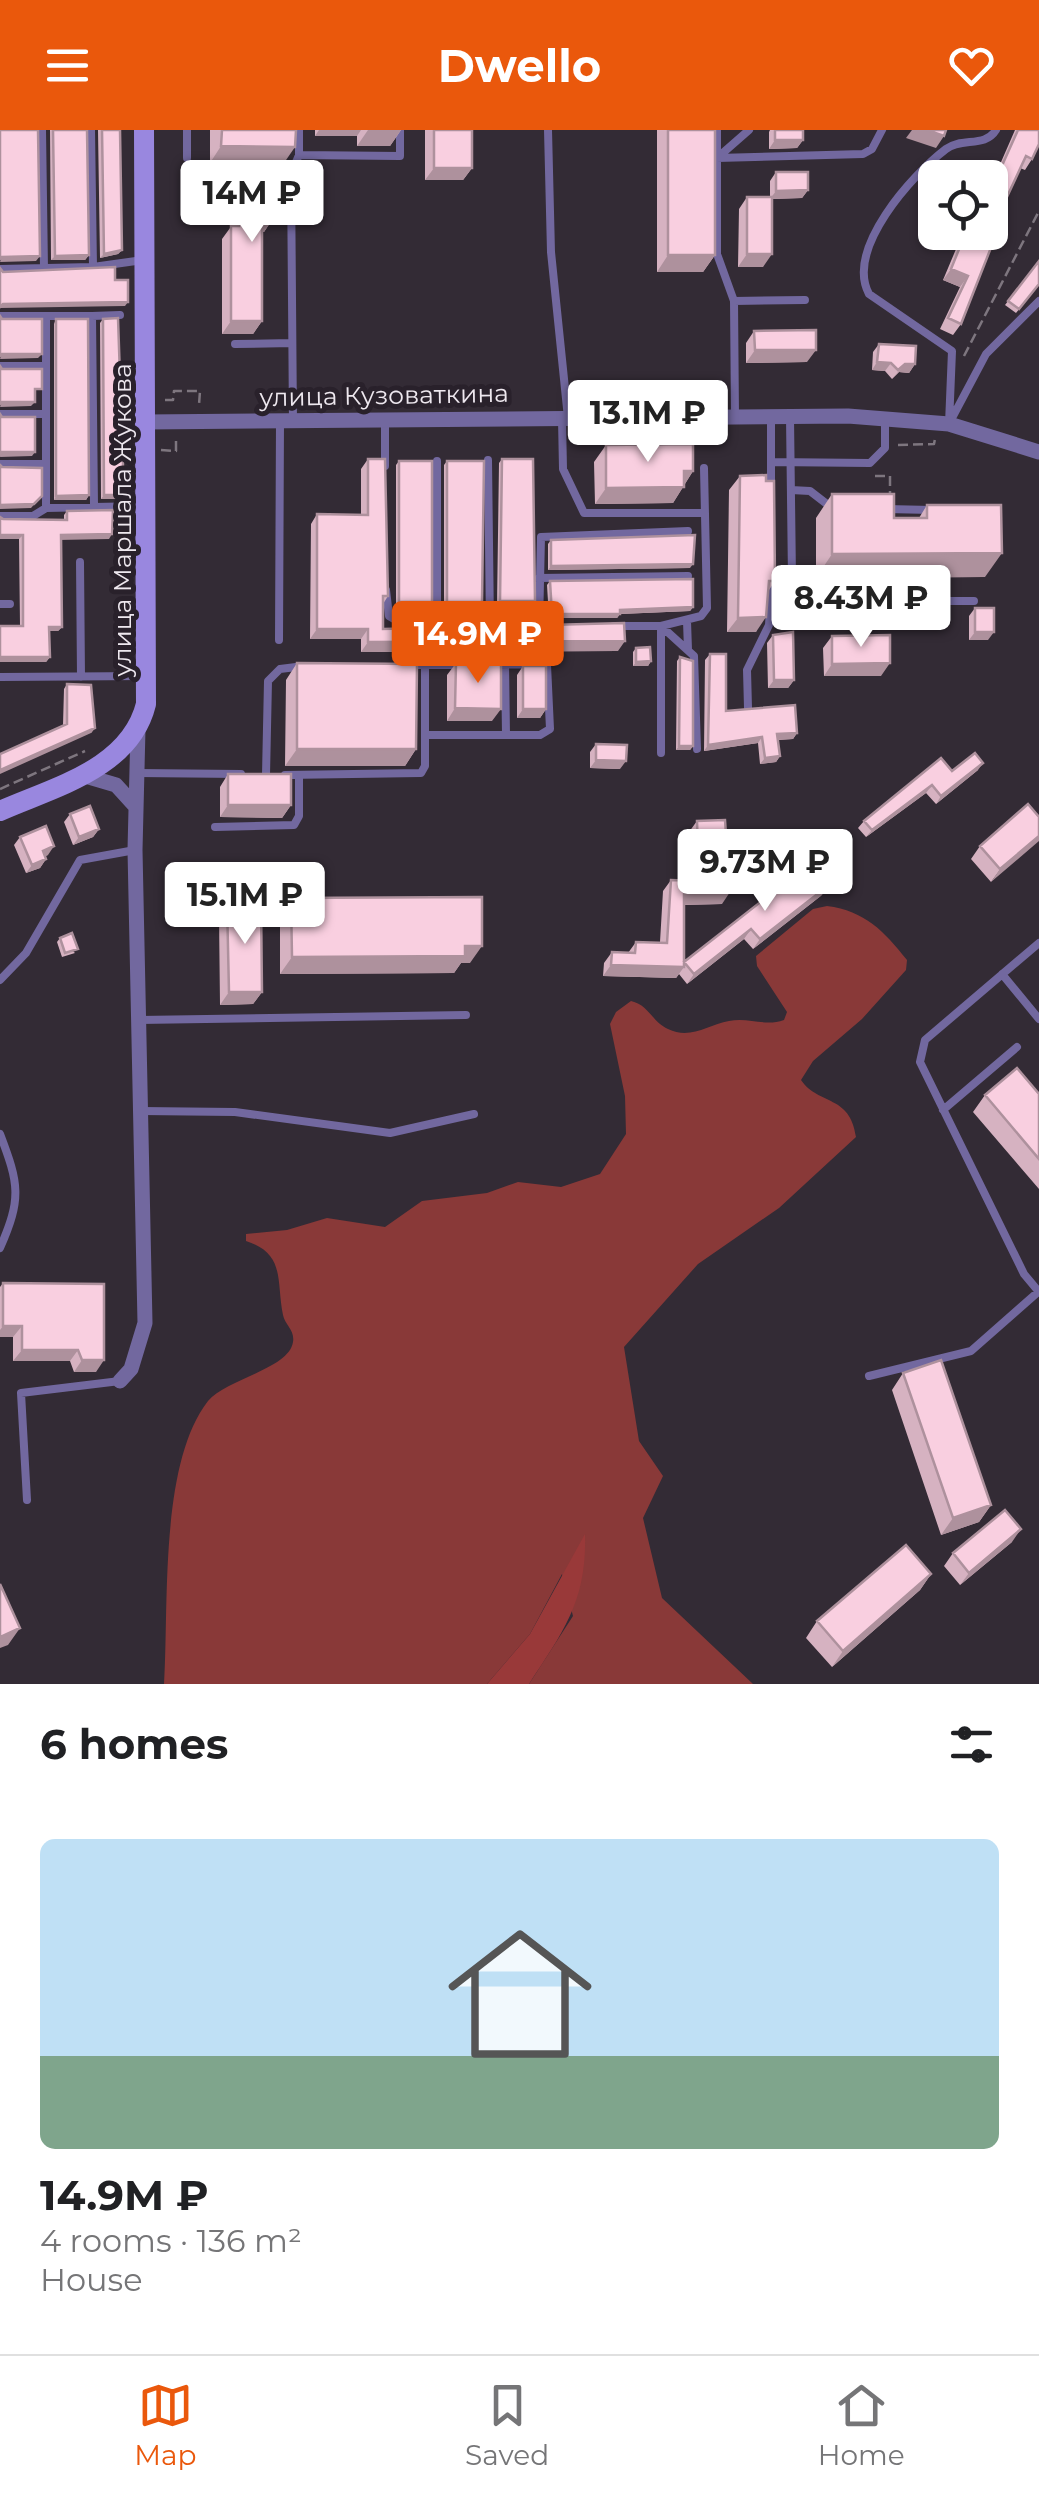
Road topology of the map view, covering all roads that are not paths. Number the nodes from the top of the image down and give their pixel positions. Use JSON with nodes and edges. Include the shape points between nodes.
{"nodes":[{"id":1,"x":42,"y":130,"type":"edge"},
{"id":2,"x":90,"y":130,"type":"edge"},
{"id":3,"x":144,"y":130,"type":"edge"},
{"id":4,"x":187,"y":130,"type":"edge"},
{"id":5,"x":299,"y":130,"type":"edge"},
{"id":6,"x":400,"y":130,"type":"edge"},
{"id":7,"x":548,"y":130,"type":"edge"},
{"id":8,"x":718,"y":130,"type":"edge"},
{"id":9,"x":748,"y":130,"type":"edge"},
{"id":10,"x":882,"y":130,"type":"edge"},
{"id":11,"x":996,"y":130,"type":"edge"},
{"id":12,"x":299,"y":154,"type":"junction"},
{"id":13,"x":187,"y":158,"type":"dead end"},
{"id":14,"x":717,"y":158,"type":"junction"},
{"id":15,"x":220,"y":173,"type":"dead end"},
{"id":16,"x":290,"y":174,"type":"junction"},
{"id":17,"x":146,"y":260,"type":"junction"},
{"id":18,"x":93,"y":266,"type":"junction"},
{"id":19,"x":0,"y":269,"type":"edge"},
{"id":20,"x":44,"y":269,"type":"junction"},
{"id":21,"x":805,"y":300,"type":"dead end"},
{"id":22,"x":734,"y":301,"type":"junction"},
{"id":23,"x":1039,"y":301,"type":"edge"},
{"id":24,"x":120,"y":315,"type":"edge"},
{"id":25,"x":0,"y":316,"type":"edge"},
{"id":26,"x":46,"y":316,"type":"junction"},
{"id":27,"x":92,"y":316,"type":"junction"},
{"id":28,"x":292,"y":343,"type":"junction"},
{"id":29,"x":235,"y":344,"type":"dead end"},
{"id":30,"x":0,"y":366,"type":"edge"},
{"id":31,"x":46,"y":366,"type":"junction"},
{"id":32,"x":0,"y":414,"type":"edge"},
{"id":33,"x":45,"y":414,"type":"junction"},
{"id":34,"x":770,"y":416,"type":"junction"},
{"id":35,"x":790,"y":416,"type":"junction"},
{"id":36,"x":735,"y":417,"type":"junction"},
{"id":37,"x":565,"y":418,"type":"junction"},
{"id":38,"x":886,"y":418,"type":"junction"},
{"id":39,"x":385,"y":421,"type":"junction"},
{"id":40,"x":145,"y":422,"type":"junction"},
{"id":41,"x":286,"y":422,"type":"junction"},
{"id":42,"x":943,"y":424,"type":"junction"},
{"id":43,"x":1039,"y":452,"type":"edge"},
{"id":44,"x":488,"y":460,"type":"edge"},
{"id":45,"x":437,"y":461,"type":"edge"},
{"id":46,"x":771,"y":462,"type":"junction"},
{"id":47,"x":790,"y":462,"type":"junction"},
{"id":48,"x":0,"y":464,"type":"edge"},
{"id":49,"x":45,"y":464,"type":"junction"},
{"id":50,"x":704,"y":468,"type":"dead end"},
{"id":51,"x":385,"y":476,"type":"edge"},
{"id":52,"x":791,"y":490,"type":"junction"},
{"id":53,"x":771,"y":500,"type":"edge"},
{"id":54,"x":94,"y":506,"type":"junction"},
{"id":55,"x":147,"y":506,"type":"junction"},
{"id":56,"x":46,"y":508,"type":"junction"},
{"id":57,"x":838,"y":509,"type":"edge"},
{"id":58,"x":873,"y":509,"type":"edge"},
{"id":59,"x":945,"y":510,"type":"edge"},
{"id":60,"x":705,"y":514,"type":"junction"},
{"id":61,"x":0,"y":516,"type":"edge"},
{"id":62,"x":688,"y":531,"type":"edge"},
{"id":63,"x":772,"y":557,"type":"edge"},
{"id":64,"x":80,"y":562,"type":"dead end"},
{"id":65,"x":386,"y":571,"type":"edge"},
{"id":66,"x":688,"y":576,"type":"edge"},
{"id":67,"x":539,"y":578,"type":"junction"},
{"id":68,"x":974,"y":601,"type":"dead end"},
{"id":69,"x":686,"y":621,"type":"junction"},
{"id":70,"x":437,"y":626,"type":"junction"},
{"id":71,"x":490,"y":626,"type":"junction"},
{"id":72,"x":506,"y":626,"type":"edge"},
{"id":73,"x":523,"y":626,"type":"edge"},
{"id":74,"x":539,"y":626,"type":"junction"},
{"id":75,"x":556,"y":626,"type":"edge"},
{"id":76,"x":609,"y":626,"type":"edge"},
{"id":77,"x":661,"y":626,"type":"junction"},
{"id":78,"x":279,"y":640,"type":"dead end"},
{"id":79,"x":688,"y":650,"type":"junction"},
{"id":80,"x":505,"y":664,"type":"junction"},
{"id":81,"x":425,"y":665,"type":"junction"},
{"id":82,"x":308,"y":666,"type":"edge"},
{"id":83,"x":386,"y":666,"type":"edge"},
{"id":84,"x":149,"y":676,"type":"junction"},
{"id":85,"x":0,"y":677,"type":"edge"},
{"id":86,"x":81,"y":677,"type":"junction"},
{"id":87,"x":748,"y":708,"type":"edge"},
{"id":88,"x":138,"y":729,"type":"junction"},
{"id":89,"x":506,"y":735,"type":"junction"},
{"id":90,"x":425,"y":736,"type":"junction"},
{"id":91,"x":697,"y":750,"type":"edge"},
{"id":92,"x":662,"y":753,"type":"dead end"},
{"id":93,"x":137,"y":773,"type":"junction"},
{"id":94,"x":82,"y":774,"type":"junction"},
{"id":95,"x":266,"y":775,"type":"junction"},
{"id":96,"x":299,"y":775,"type":"junction"},
{"id":97,"x":136,"y":807,"type":"junction"},
{"id":98,"x":0,"y":812,"type":"edge"},
{"id":99,"x":215,"y":828,"type":"dead end"},
{"id":100,"x":135,"y":850,"type":"junction"},
{"id":101,"x":1039,"y":943,"type":"edge"},
{"id":102,"x":1002,"y":974,"type":"junction"},
{"id":103,"x":0,"y":980,"type":"edge"},
{"id":104,"x":466,"y":1016,"type":"dead end"},
{"id":105,"x":139,"y":1020,"type":"junction"},
{"id":106,"x":1039,"y":1020,"type":"edge"},
{"id":107,"x":1017,"y":1046,"type":"dead end"},
{"id":108,"x":141,"y":1110,"type":"junction"},
{"id":109,"x":942,"y":1110,"type":"junction"},
{"id":110,"x":474,"y":1114,"type":"dead end"},
{"id":111,"x":0,"y":1134,"type":"edge"},
{"id":112,"x":0,"y":1248,"type":"edge"},
{"id":113,"x":1039,"y":1292,"type":"edge"},
{"id":114,"x":869,"y":1376,"type":"dead end"},
{"id":115,"x":120,"y":1381,"type":"joint"},
{"id":116,"x":27,"y":1500,"type":"dead end"}],
"edges":[{"from":1,"to":20,"type":"lane"},
{"from":2,"to":18,"type":"lane"},
{"from":3,"to":17,"type":"main road","name":"улица Маршала Жукова"},
{"from":4,"to":13,"type":"lane"},
{"from":5,"to":12,"type":"lane"},
{"from":6,"to":12,"type":"lane","via":[[400,156]]},
{"from":7,"to":37,"type":"lane"},
{"from":8,"to":14,"type":"lane"},
{"from":9,"to":14,"type":"lane"},
{"from":10,"to":14,"type":"lane","via":[[862,154]]},
{"from":11,"to":42,"type":"lane","via":[[989,139],[945,150],[884,217],[863,260],[869,294],[950,349],[954,376]]},
{"from":12,"to":16,"type":"lane"},
{"from":14,"to":22,"type":"lane","via":[[717,254]]},
{"from":15,"to":16,"type":"lane"},
{"from":16,"to":28,"type":"lane"},
{"from":17,"to":18,"type":"lane"},
{"from":17,"to":40,"type":"main road","name":"улица Маршала Жукова"},
{"from":18,"to":20,"type":"lane"},
{"from":19,"to":20,"type":"lane"},
{"from":21,"to":22,"type":"lane"},
{"from":22,"to":36,"type":"lane"},
{"from":23,"to":42,"type":"lane","via":[[986,354]]},
{"from":24,"to":27,"type":"lane"},
{"from":25,"to":26,"type":"lane"},
{"from":26,"to":27,"type":"lane"},
{"from":26,"to":31,"type":"lane"},
{"from":27,"to":54,"type":"lane"},
{"from":28,"to":29,"type":"lane"},
{"from":28,"to":41,"type":"lane"},
{"from":30,"to":31,"type":"lane"},
{"from":31,"to":33,"type":"lane"},
{"from":32,"to":33,"type":"lane"},
{"from":33,"to":49,"type":"lane"},
{"from":34,"to":35,"type":"street","name":"улица Кузоваткина"},
{"from":34,"to":36,"type":"street","name":"улица Кузоваткина"},
{"from":34,"to":46,"type":"lane"},
{"from":35,"to":38,"type":"street","name":"улица Кузоваткина"},
{"from":35,"to":47,"type":"lane"},
{"from":36,"to":37,"type":"street","name":"улица Кузоваткина"},
{"from":37,"to":39,"type":"street","name":"улица Кузоваткина"},
{"from":37,"to":60,"type":"lane","via":[[563,469],[584,513]]},
{"from":38,"to":42,"type":"street","name":"улица Кузоваткина"},
{"from":38,"to":47,"type":"lane","via":[[878,460]]},
{"from":39,"to":41,"type":"street","name":"улица Кузоваткина"},
{"from":39,"to":51,"type":"lane"},
{"from":40,"to":41,"type":"street","name":"улица Кузоваткина"},
{"from":40,"to":55,"type":"main road","name":"улица Маршала Жукова"},
{"from":41,"to":78,"type":"lane"},
{"from":42,"to":43,"type":"street","name":"улица Кузоваткина"},
{"from":44,"to":71,"type":"lane"},
{"from":45,"to":70,"type":"lane"},
{"from":46,"to":47,"type":"lane"},
{"from":46,"to":53,"type":"lane"},
{"from":47,"to":52,"type":"lane"},
{"from":48,"to":49,"type":"lane"},
{"from":49,"to":56,"type":"lane"},
{"from":50,"to":60,"type":"lane"},
{"from":52,"to":57,"type":"lane","via":[[810,492]]},
{"from":52,"to":68,"type":"lane","via":[[792,578],[802,597]]},
{"from":54,"to":55,"type":"lane"},
{"from":54,"to":56,"type":"lane"},
{"from":55,"to":84,"type":"main road","name":"улица Маршала Жукова"},
{"from":56,"to":61,"type":"lane","via":[[33,516]]},
{"from":58,"to":59,"type":"lane"},
{"from":60,"to":69,"type":"lane","via":[[706,608]]},
{"from":62,"to":67,"type":"lane","via":[[546,534],[539,543]]},
{"from":63,"to":87,"type":"lane","via":[[772,614],[748,670]]},
{"from":64,"to":86,"type":"lane"},
{"from":65,"to":70,"type":"lane","via":[[388,616],[404,625]]},
{"from":66,"to":67,"type":"lane"},
{"from":67,"to":74,"type":"lane"},
{"from":69,"to":77,"type":"lane"},
{"from":69,"to":79,"type":"lane"},
{"from":70,"to":71,"type":"lane"},
{"from":71,"to":72,"type":"lane"},
{"from":73,"to":74,"type":"lane"},
{"from":74,"to":75,"type":"lane"},
{"from":76,"to":77,"type":"lane"},
{"from":77,"to":79,"type":"lane"},
{"from":77,"to":92,"type":"lane"},
{"from":79,"to":91,"type":"lane","via":[[698,662]]},
{"from":80,"to":81,"type":"lane"},
{"from":80,"to":89,"type":"lane"},
{"from":80,"to":89,"type":"lane","via":[[542,664],[550,671],[550,729]]},
{"from":81,"to":83,"type":"lane"},
{"from":81,"to":90,"type":"lane"},
{"from":82,"to":95,"type":"lane","via":[[280,670],[268,681]]},
{"from":84,"to":86,"type":"lane"},
{"from":84,"to":88,"type":"main road","name":"улица Маршала Жукова"},
{"from":85,"to":86,"type":"lane"},
{"from":88,"to":93,"type":"street","name":"улица Маршала Жукова"},
{"from":88,"to":94,"type":"main road","via":[[116,756]]},
{"from":89,"to":90,"type":"lane"},
{"from":90,"to":96,"type":"lane","via":[[425,766],[412,776]]},
{"from":93,"to":94,"type":"street"},
{"from":93,"to":95,"type":"lane"},
{"from":93,"to":97,"type":"street","name":"улица Маршала Жукова"},
{"from":94,"to":97,"type":"street","via":[[116,784]]},
{"from":94,"to":98,"type":"main road"},
{"from":95,"to":96,"type":"lane"},
{"from":96,"to":99,"type":"lane","via":[[294,825]]},
{"from":97,"to":100,"type":"street","name":"улица Маршала Жукова"},
{"from":100,"to":103,"type":"lane","via":[[80,860],[32,944]]},
{"from":100,"to":105,"type":"street","name":"улица Маршала Жукова"},
{"from":101,"to":102,"type":"lane"},
{"from":102,"to":106,"type":"lane"},
{"from":102,"to":109,"type":"lane","via":[[925,1040],[920,1062]]},
{"from":104,"to":105,"type":"lane"},
{"from":105,"to":108,"type":"street","name":"улица Маршала Жукова"},
{"from":107,"to":109,"type":"lane"},
{"from":108,"to":110,"type":"lane","via":[[234,1112],[390,1132]]},
{"from":108,"to":115,"type":"street","name":"улица Маршала Жукова","via":[[146,1323],[131,1369]]},
{"from":109,"to":113,"type":"lane"},
{"from":111,"to":112,"type":"lane","via":[[18,1190]]},
{"from":113,"to":114,"type":"lane","via":[[972,1350]]},
{"from":115,"to":116,"type":"lane","via":[[21,1393]]}]}
